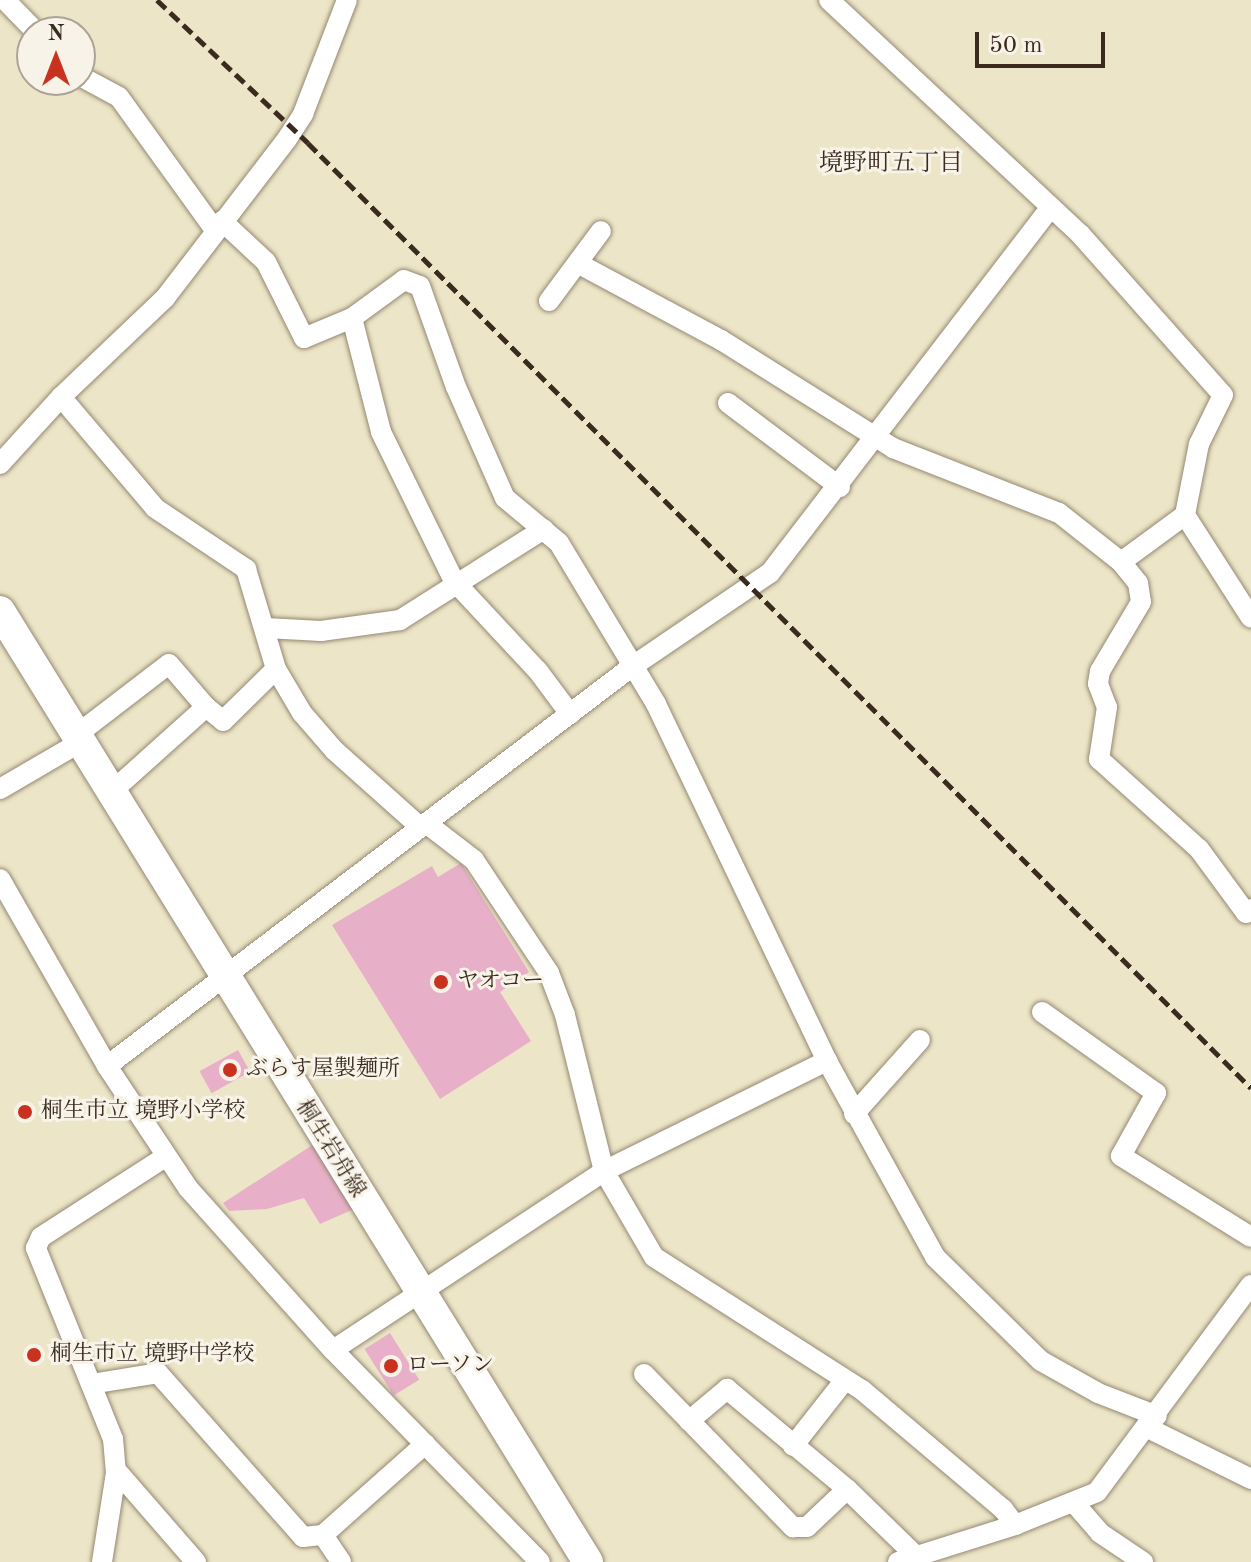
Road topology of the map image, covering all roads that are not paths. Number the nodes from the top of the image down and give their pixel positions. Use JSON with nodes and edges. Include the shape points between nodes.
{"nodes":[{"id":1,"x":5,"y":0,"type":"edge"},
{"id":2,"x":347,"y":0,"type":"edge"},
{"id":3,"x":829,"y":0,"type":"edge"},
{"id":4,"x":20,"y":16,"type":"edge"},
{"id":5,"x":96,"y":85,"type":"edge"},
{"id":6,"x":1051,"y":207,"type":"junction"},
{"id":7,"x":219,"y":225,"type":"junction"},
{"id":8,"x":601,"y":231,"type":"dead end"},
{"id":9,"x":581,"y":265,"type":"junction"},
{"id":10,"x":549,"y":301,"type":"dead end"},
{"id":11,"x":352,"y":318,"type":"junction"},
{"id":12,"x":61,"y":397,"type":"junction"},
{"id":13,"x":728,"y":403,"type":"dead end"},
{"id":14,"x":877,"y":439,"type":"junction"},
{"id":15,"x":0,"y":464,"type":"edge"},
{"id":16,"x":840,"y":487,"type":"junction"},
{"id":17,"x":1185,"y":515,"type":"junction"},
{"id":18,"x":544,"y":529,"type":"junction"},
{"id":19,"x":1121,"y":562,"type":"junction"},
{"id":20,"x":454,"y":581,"type":"junction"},
{"id":21,"x":0,"y":611,"type":"edge"},
{"id":22,"x":1251,"y":618,"type":"edge"},
{"id":23,"x":266,"y":628,"type":"junction"},
{"id":24,"x":630,"y":668,"type":"junction"},
{"id":25,"x":276,"y":669,"type":"junction"},
{"id":26,"x":206,"y":707,"type":"junction"},
{"id":27,"x":570,"y":714,"type":"junction"},
{"id":28,"x":77,"y":740,"type":"junction"},
{"id":29,"x":0,"y":789,"type":"edge"},
{"id":30,"x":110,"y":793,"type":"junction"},
{"id":31,"x":423,"y":825,"type":"junction"},
{"id":32,"x":0,"y":879,"type":"edge"},
{"id":33,"x":1251,"y":909,"type":"edge"},
{"id":34,"x":223,"y":976,"type":"junction"},
{"id":35,"x":1042,"y":1012,"type":"dead end"},
{"id":36,"x":920,"y":1040,"type":"dead end"},
{"id":37,"x":827,"y":1061,"type":"junction"},
{"id":38,"x":107,"y":1066,"type":"junction"},
{"id":39,"x":854,"y":1114,"type":"junction"},
{"id":40,"x":165,"y":1157,"type":"junction"},
{"id":41,"x":604,"y":1171,"type":"junction"},
{"id":42,"x":1251,"y":1237,"type":"edge"},
{"id":43,"x":1251,"y":1285,"type":"edge"},
{"id":44,"x":418,"y":1292,"type":"junction"},
{"id":45,"x":333,"y":1350,"type":"junction"},
{"id":46,"x":644,"y":1374,"type":"dead end"},
{"id":47,"x":845,"y":1380,"type":"junction"},
{"id":48,"x":91,"y":1384,"type":"junction"},
{"id":49,"x":689,"y":1421,"type":"junction"},
{"id":50,"x":1152,"y":1422,"type":"junction"},
{"id":51,"x":425,"y":1444,"type":"junction"},
{"id":52,"x":793,"y":1446,"type":"junction"},
{"id":53,"x":116,"y":1470,"type":"junction"},
{"id":54,"x":1251,"y":1479,"type":"edge"},
{"id":55,"x":847,"y":1489,"type":"junction"},
{"id":56,"x":1075,"y":1504,"type":"junction"},
{"id":57,"x":1015,"y":1525,"type":"junction"},
{"id":58,"x":323,"y":1535,"type":"junction"},
{"id":59,"x":907,"y":1559,"type":"edge"},
{"id":60,"x":102,"y":1562,"type":"edge"},
{"id":61,"x":196,"y":1562,"type":"edge"},
{"id":62,"x":341,"y":1562,"type":"edge"},
{"id":63,"x":540,"y":1562,"type":"edge"},
{"id":64,"x":588,"y":1562,"type":"edge"},
{"id":65,"x":1143,"y":1562,"type":"edge"}],
"edges":[{"from":1,"to":4,"type":"street"},
{"from":2,"to":7,"type":"street","via":[[303,114]]},
{"from":3,"to":6,"type":"street"},
{"from":5,"to":7,"type":"street","via":[[119,97]]},
{"from":6,"to":14,"type":"street"},
{"from":6,"to":17,"type":"street","via":[[1142,298],[1223,395],[1196,453]]},
{"from":7,"to":11,"type":"street","via":[[266,262],[304,338]]},
{"from":7,"to":12,"type":"street","via":[[165,298]]},
{"from":8,"to":9,"type":"street"},
{"from":9,"to":10,"type":"street"},
{"from":9,"to":14,"type":"street","via":[[721,340]]},
{"from":11,"to":18,"type":"street","via":[[404,280],[420,286],[456,387],[505,498]]},
{"from":11,"to":20,"type":"street","via":[[381,432]]},
{"from":12,"to":15,"type":"street"},
{"from":12,"to":23,"type":"street","via":[[155,508],[246,569]]},
{"from":13,"to":16,"type":"street"},
{"from":14,"to":16,"type":"street"},
{"from":14,"to":19,"type":"street","via":[[1059,513]]},
{"from":16,"to":24,"type":"street","via":[[770,573]]},
{"from":17,"to":19,"type":"street"},
{"from":17,"to":22,"type":"street"},
{"from":18,"to":20,"type":"street"},
{"from":18,"to":24,"type":"street","via":[[572,562]]},
{"from":19,"to":33,"type":"street","via":[[1138,583],[1141,602],[1100,671],[1098,684],[1107,707],[1099,759],[1199,849],[1246,913]]},
{"from":20,"to":23,"type":"street","via":[[400,620],[321,631]]},
{"from":20,"to":27,"type":"street","via":[[538,671]]},
{"from":21,"to":28,"type":"main road","name":"桐生岩舟線"},
{"from":23,"to":25,"type":"street"},
{"from":24,"to":27,"type":"street"},
{"from":24,"to":37,"type":"street","via":[[656,704]]},
{"from":25,"to":26,"type":"street","via":[[223,721]]},
{"from":25,"to":31,"type":"street","via":[[302,713],[334,750]]},
{"from":26,"to":28,"type":"street","via":[[169,664]]},
{"from":26,"to":30,"type":"street"},
{"from":27,"to":31,"type":"street"},
{"from":28,"to":29,"type":"street"},
{"from":28,"to":30,"type":"main road","name":"桐生岩舟線"},
{"from":30,"to":34,"type":"main road","name":"桐生岩舟線"},
{"from":31,"to":34,"type":"street"},
{"from":31,"to":41,"type":"street","via":[[474,860],[549,973],[565,1015]]},
{"from":32,"to":38,"type":"street"},
{"from":34,"to":38,"type":"street"},
{"from":34,"to":44,"type":"main road","name":"桐生岩舟線"},
{"from":35,"to":42,"type":"street","via":[[1156,1093],[1121,1156]]},
{"from":36,"to":39,"type":"street"},
{"from":37,"to":39,"type":"street"},
{"from":37,"to":41,"type":"street"},
{"from":38,"to":40,"type":"street"},
{"from":39,"to":50,"type":"street","via":[[935,1257],[1041,1361]]},
{"from":40,"to":45,"type":"street"},
{"from":40,"to":48,"type":"street","via":[[41,1237],[36,1248]]},
{"from":41,"to":44,"type":"street"},
{"from":41,"to":47,"type":"street","via":[[654,1257]]},
{"from":43,"to":50,"type":"street"},
{"from":44,"to":45,"type":"street"},
{"from":44,"to":64,"type":"main road","name":"桐生岩舟線"},
{"from":45,"to":51,"type":"street"},
{"from":46,"to":49,"type":"street"},
{"from":47,"to":52,"type":"street"},
{"from":47,"to":57,"type":"street","via":[[1003,1509]]},
{"from":48,"to":53,"type":"street","via":[[113,1439]]},
{"from":48,"to":58,"type":"street","via":[[158,1373],[303,1537]]},
{"from":49,"to":52,"type":"street","via":[[727,1389]]},
{"from":49,"to":55,"type":"street","via":[[799,1529]]},
{"from":50,"to":54,"type":"street"},
{"from":50,"to":56,"type":"street","via":[[1097,1492]]},
{"from":51,"to":58,"type":"street"},
{"from":51,"to":63,"type":"street"},
{"from":52,"to":55,"type":"street"},
{"from":53,"to":60,"type":"street"},
{"from":53,"to":61,"type":"street"},
{"from":55,"to":59,"type":"street"},
{"from":56,"to":57,"type":"street"},
{"from":56,"to":65,"type":"street","via":[[1100,1533]]},
{"from":57,"to":59,"type":"street"},
{"from":58,"to":62,"type":"street"}]}
